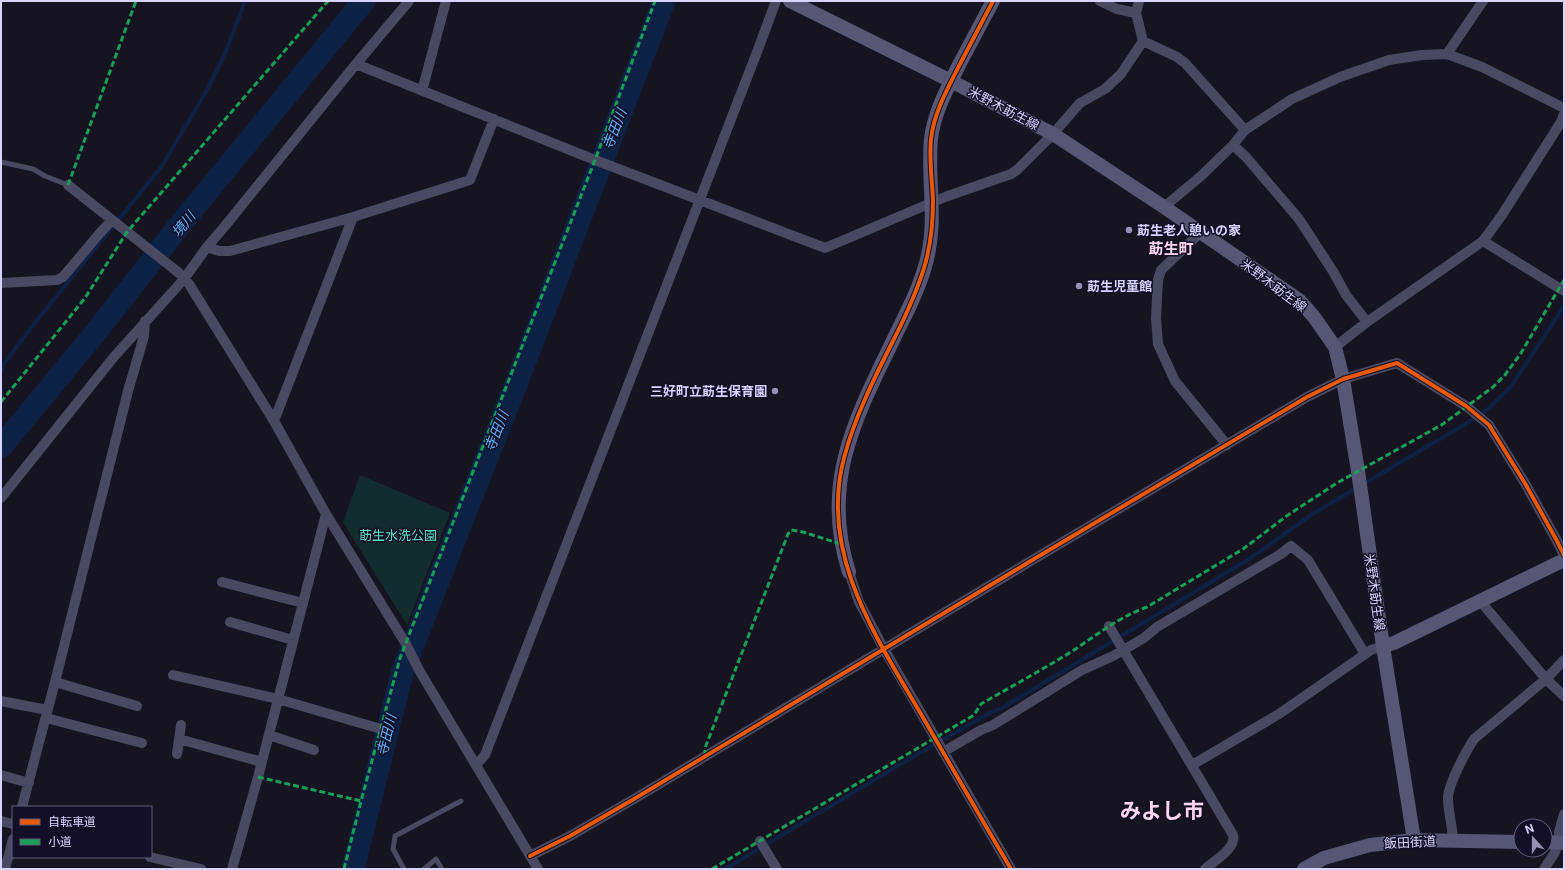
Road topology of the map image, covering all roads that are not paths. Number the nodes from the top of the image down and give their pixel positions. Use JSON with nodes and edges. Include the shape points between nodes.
{"nodes":[{"id":1,"x":409,"y":1,"type":"edge"},
{"id":2,"x":446,"y":1,"type":"edge"},
{"id":3,"x":776,"y":1,"type":"edge"},
{"id":4,"x":790,"y":1,"type":"edge"},
{"id":5,"x":993,"y":1,"type":"edge"},
{"id":6,"x":1100,"y":1,"type":"edge"},
{"id":7,"x":1139,"y":1,"type":"edge"},
{"id":8,"x":1483,"y":1,"type":"edge"},
{"id":9,"x":1136,"y":14,"type":"junction"},
{"id":10,"x":1143,"y":41,"type":"junction"},
{"id":11,"x":1447,"y":54,"type":"junction"},
{"id":12,"x":356,"y":64,"type":"junction"},
{"id":13,"x":951,"y":81,"type":"junction"},
{"id":14,"x":422,"y":91,"type":"junction"},
{"id":15,"x":1564,"y":108,"type":"edge"},
{"id":16,"x":1564,"y":114,"type":"edge"},
{"id":17,"x":494,"y":119,"type":"junction"},
{"id":18,"x":1245,"y":130,"type":"junction"},
{"id":19,"x":1053,"y":134,"type":"junction"},
{"id":20,"x":1233,"y":145,"type":"junction"},
{"id":21,"x":1,"y":162,"type":"edge"},
{"id":22,"x":68,"y":185,"type":"joint"},
{"id":23,"x":699,"y":199,"type":"junction"},
{"id":24,"x":933,"y":202,"type":"junction"},
{"id":25,"x":1164,"y":207,"type":"junction"},
{"id":26,"x":353,"y":217,"type":"junction"},
{"id":27,"x":112,"y":220,"type":"junction"},
{"id":28,"x":1201,"y":232,"type":"junction"},
{"id":29,"x":1484,"y":241,"type":"junction"},
{"id":30,"x":207,"y":246,"type":"junction"},
{"id":31,"x":182,"y":276,"type":"junction"},
{"id":32,"x":1,"y":283,"type":"edge"},
{"id":33,"x":1564,"y":291,"type":"edge"},
{"id":34,"x":145,"y":322,"type":"junction"},
{"id":35,"x":1367,"y":322,"type":"junction"},
{"id":36,"x":1335,"y":347,"type":"junction"},
{"id":37,"x":1343,"y":379,"type":"junction"},
{"id":38,"x":274,"y":421,"type":"junction"},
{"id":39,"x":1227,"y":445,"type":"junction"},
{"id":40,"x":1,"y":498,"type":"edge"},
{"id":41,"x":326,"y":514,"type":"junction"},
{"id":42,"x":1564,"y":555,"type":"edge"},
{"id":43,"x":1564,"y":560,"type":"edge"},
{"id":44,"x":848,"y":572,"type":"joint"},
{"id":45,"x":222,"y":582,"type":"dead end"},
{"id":46,"x":1481,"y":602,"type":"junction"},
{"id":47,"x":303,"y":603,"type":"junction"},
{"id":48,"x":230,"y":622,"type":"dead end"},
{"id":49,"x":1110,"y":627,"type":"dead end"},
{"id":50,"x":293,"y":640,"type":"junction"},
{"id":51,"x":1383,"y":646,"type":"junction"},
{"id":52,"x":1122,"y":648,"type":"junction"},
{"id":53,"x":884,"y":649,"type":"junction"},
{"id":54,"x":1365,"y":654,"type":"junction"},
{"id":55,"x":1564,"y":660,"type":"edge"},
{"id":56,"x":173,"y":675,"type":"dead end"},
{"id":57,"x":1546,"y":679,"type":"junction"},
{"id":58,"x":55,"y":682,"type":"junction"},
{"id":59,"x":1564,"y":696,"type":"edge"},
{"id":60,"x":278,"y":699,"type":"junction"},
{"id":61,"x":1,"y":701,"type":"edge"},
{"id":62,"x":138,"y":706,"type":"dead end"},
{"id":63,"x":47,"y":714,"type":"junction"},
{"id":64,"x":180,"y":725,"type":"dead end"},
{"id":65,"x":381,"y":729,"type":"dead end"},
{"id":66,"x":269,"y":735,"type":"junction"},
{"id":67,"x":179,"y":739,"type":"junction"},
{"id":68,"x":142,"y":742,"type":"dead end"},
{"id":69,"x":314,"y":750,"type":"dead end"},
{"id":70,"x":943,"y":752,"type":"junction"},
{"id":71,"x":177,"y":754,"type":"dead end"},
{"id":72,"x":262,"y":762,"type":"junction"},
{"id":73,"x":1192,"y":765,"type":"junction"},
{"id":74,"x":476,"y":766,"type":"junction"},
{"id":75,"x":1,"y":775,"type":"edge"},
{"id":76,"x":29,"y":783,"type":"junction"},
{"id":77,"x":461,"y":801,"type":"dead end"},
{"id":78,"x":22,"y":806,"type":"edge"},
{"id":79,"x":1564,"y":814,"type":"edge"},
{"id":80,"x":1,"y":821,"type":"edge"},
{"id":81,"x":12,"y":824,"type":"edge"},
{"id":82,"x":1414,"y":840,"type":"junction"},
{"id":83,"x":760,"y":841,"type":"dead end"},
{"id":84,"x":1453,"y":841,"type":"junction"},
{"id":85,"x":1513,"y":842,"type":"edge"},
{"id":86,"x":1556,"y":842,"type":"edge"},
{"id":87,"x":12,"y":843,"type":"edge"},
{"id":88,"x":530,"y":856,"type":"junction"},
{"id":89,"x":152,"y":857,"type":"edge"},
{"id":90,"x":5,"y":869,"type":"edge"},
{"id":91,"x":201,"y":869,"type":"edge"},
{"id":92,"x":232,"y":869,"type":"edge"},
{"id":93,"x":404,"y":869,"type":"edge"},
{"id":94,"x":424,"y":869,"type":"edge"},
{"id":95,"x":442,"y":869,"type":"edge"},
{"id":96,"x":538,"y":869,"type":"edge"},
{"id":97,"x":777,"y":869,"type":"edge"},
{"id":98,"x":1011,"y":869,"type":"edge"},
{"id":99,"x":1205,"y":869,"type":"edge"},
{"id":100,"x":1304,"y":869,"type":"edge"},
{"id":101,"x":1544,"y":869,"type":"edge"}],
"edges":[{"from":1,"to":12,"type":"street"},
{"from":2,"to":14,"type":"street"},
{"from":3,"to":23,"type":"street"},
{"from":4,"to":13,"type":"main road","name":"米野木莇生線"},
{"from":5,"to":13,"type":"main road"},
{"from":6,"to":9,"type":"street"},
{"from":7,"to":9,"type":"street"},
{"from":8,"to":11,"type":"street"},
{"from":9,"to":10,"type":"street"},
{"from":10,"to":18,"type":"street","via":[[1185,63]]},
{"from":10,"to":19,"type":"street","via":[[1121,74],[1105,89],[1080,103]]},
{"from":11,"to":15,"type":"street","via":[[1482,67]]},
{"from":11,"to":18,"type":"street","via":[[1389,60],[1340,77],[1292,99]]},
{"from":12,"to":14,"type":"street"},
{"from":12,"to":30,"type":"street"},
{"from":13,"to":19,"type":"main road","name":"米野木莇生線"},
{"from":13,"to":24,"type":"main road","via":[[938,111],[931,138]]},
{"from":14,"to":17,"type":"street"},
{"from":16,"to":29,"type":"street"},
{"from":17,"to":23,"type":"street","via":[[596,161]]},
{"from":17,"to":26,"type":"street","via":[[470,180]]},
{"from":18,"to":20,"type":"street"},
{"from":19,"to":24,"type":"street","via":[[1011,174]]},
{"from":19,"to":25,"type":"main road","name":"米野木莇生線"},
{"from":20,"to":25,"type":"street"},
{"from":20,"to":35,"type":"street","via":[[1299,219],[1346,295]]},
{"from":21,"to":22,"type":"lane","via":[[33,168]]},
{"from":22,"to":27,"type":"street"},
{"from":23,"to":24,"type":"street","via":[[825,248]]},
{"from":23,"to":74,"type":"street","via":[[485,755]]},
{"from":24,"to":44,"type":"main road","via":[[930,243],[922,277],[858,416],[844,459],[838,513],[841,544]]},
{"from":25,"to":28,"type":"main road","name":"米野木莇生線"},
{"from":26,"to":30,"type":"street","via":[[230,251],[220,252]]},
{"from":26,"to":38,"type":"street"},
{"from":27,"to":31,"type":"street"},
{"from":27,"to":32,"type":"street","via":[[64,277],[57,280]]},
{"from":28,"to":36,"type":"main road","name":"米野木莇生線","via":[[1299,300]]},
{"from":28,"to":39,"type":"street","via":[[1161,270],[1156,318],[1158,344],[1175,381]]},
{"from":29,"to":33,"type":"street"},
{"from":29,"to":35,"type":"street"},
{"from":30,"to":31,"type":"street"},
{"from":31,"to":34,"type":"street"},
{"from":31,"to":38,"type":"street"},
{"from":34,"to":40,"type":"street"},
{"from":34,"to":58,"type":"street","via":[[144,336]]},
{"from":35,"to":36,"type":"street"},
{"from":36,"to":37,"type":"main road","name":"米野木莇生線"},
{"from":37,"to":39,"type":"street","via":[[1306,397]]},
{"from":37,"to":42,"type":"street","via":[[1397,363],[1466,406],[1489,425],[1526,485]]},
{"from":37,"to":51,"type":"main road","name":"米野木莇生線"},
{"from":38,"to":41,"type":"street"},
{"from":39,"to":53,"type":"street"},
{"from":41,"to":47,"type":"street"},
{"from":41,"to":74,"type":"street","via":[[415,659]]},
{"from":43,"to":46,"type":"main road"},
{"from":44,"to":53,"type":"street","via":[[859,602]]},
{"from":45,"to":47,"type":"street"},
{"from":46,"to":51,"type":"main road"},
{"from":46,"to":57,"type":"street"},
{"from":47,"to":50,"type":"street"},
{"from":48,"to":50,"type":"street"},
{"from":49,"to":52,"type":"street"},
{"from":50,"to":60,"type":"street"},
{"from":51,"to":54,"type":"street"},
{"from":51,"to":82,"type":"main road","name":"米野木莇生線"},
{"from":52,"to":54,"type":"street","via":[[1144,638],[1157,627],[1291,546],[1308,560]]},
{"from":52,"to":70,"type":"street","via":[[1082,670],[994,726],[981,730]]},
{"from":52,"to":73,"type":"street"},
{"from":53,"to":70,"type":"street"},
{"from":53,"to":88,"type":"street","via":[[634,799]]},
{"from":54,"to":73,"type":"street","via":[[1278,714]]},
{"from":55,"to":57,"type":"street"},
{"from":56,"to":60,"type":"street"},
{"from":57,"to":59,"type":"street"},
{"from":57,"to":84,"type":"street","via":[[1469,746],[1448,797]]},
{"from":58,"to":62,"type":"street"},
{"from":58,"to":63,"type":"street"},
{"from":60,"to":65,"type":"street"},
{"from":60,"to":66,"type":"street"},
{"from":61,"to":63,"type":"street"},
{"from":63,"to":68,"type":"street"},
{"from":63,"to":76,"type":"street"},
{"from":64,"to":67,"type":"street"},
{"from":66,"to":69,"type":"street"},
{"from":66,"to":72,"type":"street"},
{"from":67,"to":71,"type":"street"},
{"from":67,"to":72,"type":"street"},
{"from":70,"to":98,"type":"street"},
{"from":72,"to":92,"type":"street"},
{"from":73,"to":99,"type":"street","via":[[1234,838],[1231,847]]},
{"from":74,"to":88,"type":"street"},
{"from":75,"to":76,"type":"street"},
{"from":76,"to":78,"type":"street"},
{"from":77,"to":93,"type":"lane","via":[[396,836],[392,849]]},
{"from":79,"to":86,"type":"street"},
{"from":80,"to":81,"type":"street"},
{"from":82,"to":84,"type":"main road","name":"飯田街道"},
{"from":82,"to":100,"type":"main road","name":"飯田街道","via":[[1347,850]]},
{"from":83,"to":97,"type":"street"},
{"from":84,"to":85,"type":"main road","name":"飯田街道"},
{"from":86,"to":101,"type":"street","via":[[1554,854]]},
{"from":87,"to":90,"type":"street"},
{"from":88,"to":96,"type":"street"},
{"from":89,"to":91,"type":"street"},
{"from":94,"to":95,"type":"lane","via":[[436,859]]}]}
